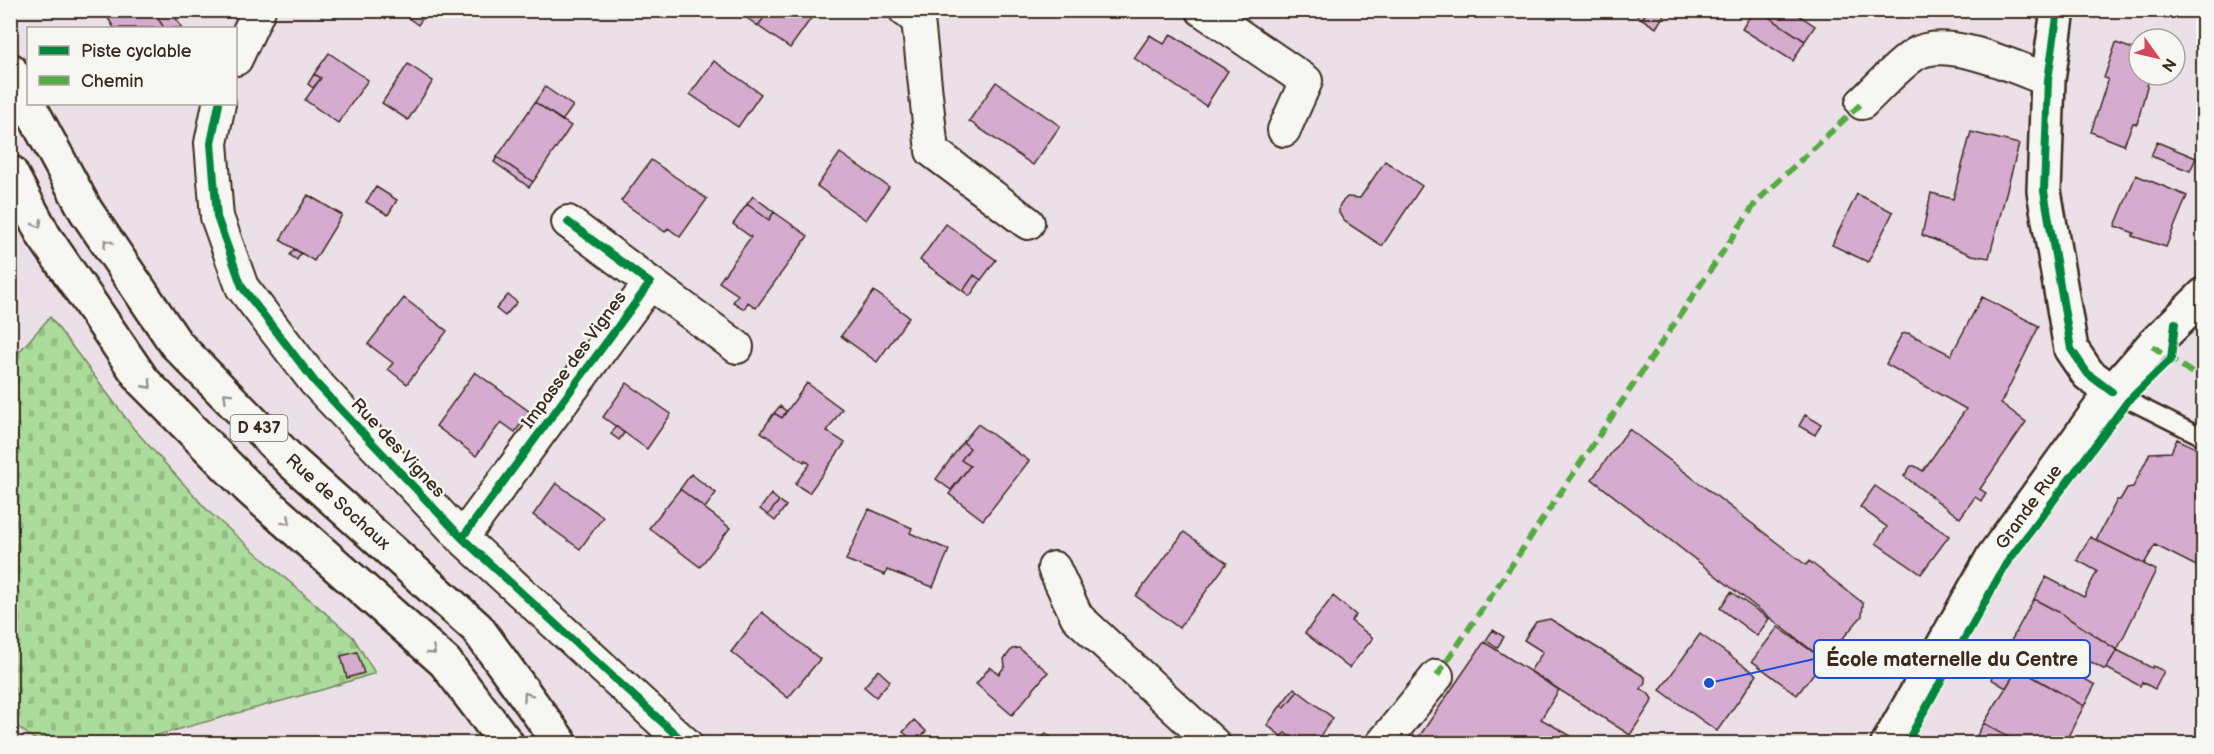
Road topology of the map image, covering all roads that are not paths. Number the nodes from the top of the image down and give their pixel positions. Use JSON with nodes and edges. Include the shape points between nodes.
{"nodes":[{"id":1,"x":259,"y":10,"type":"edge"},
{"id":2,"x":904,"y":10,"type":"edge"},
{"id":3,"x":1202,"y":10,"type":"edge"},
{"id":4,"x":2058,"y":10,"type":"edge"},
{"id":5,"x":237,"y":57,"type":"edge"},
{"id":6,"x":10,"y":70,"type":"edge"},
{"id":7,"x":2048,"y":80,"type":"junction"},
{"id":8,"x":27,"y":102,"type":"edge"},
{"id":9,"x":1862,"y":103,"type":"dead end"},
{"id":10,"x":29,"y":105,"type":"edge"},
{"id":11,"x":219,"y":105,"type":"edge"},
{"id":12,"x":1284,"y":130,"type":"dead end"},
{"id":13,"x":10,"y":172,"type":"edge"},
{"id":14,"x":568,"y":222,"type":"dead end"},
{"id":15,"x":1028,"y":224,"type":"dead end"},
{"id":16,"x":650,"y":283,"type":"junction"},
{"id":17,"x":2204,"y":295,"type":"edge"},
{"id":18,"x":737,"y":347,"type":"dead end"},
{"id":19,"x":2112,"y":392,"type":"junction"},
{"id":20,"x":2204,"y":438,"type":"edge"},
{"id":21,"x":462,"y":538,"type":"junction"},
{"id":22,"x":1054,"y":568,"type":"dead end"},
{"id":23,"x":1437,"y":676,"type":"dead end"},
{"id":24,"x":507,"y":744,"type":"edge"},
{"id":25,"x":561,"y":744,"type":"edge"},
{"id":26,"x":686,"y":744,"type":"edge"},
{"id":27,"x":1214,"y":744,"type":"edge"},
{"id":28,"x":1382,"y":744,"type":"edge"},
{"id":29,"x":1888,"y":744,"type":"edge"}],
"edges":[{"from":1,"to":5,"type":"street"},
{"from":2,"to":15,"type":"street","via":[[918,20],[932,151]]},
{"from":3,"to":12,"type":"street","via":[[1306,81]]},
{"from":4,"to":7,"type":"main road"},
{"from":8,"to":6,"type":"main road","name":"Rue de Sochaux","number":"D 437","one_way":true},
{"from":7,"to":9,"type":"street","via":[[1989,57],[1944,47],[1915,54]]},
{"from":7,"to":19,"type":"main road","via":[[2044,191],[2071,350],[2088,374]]},
{"from":25,"to":10,"type":"main road","name":"Rue de Sochaux","number":"D 437","one_way":true,"via":[[477,628],[291,461],[176,344],[86,211]]},
{"from":11,"to":21,"type":"street","name":"Rue des Vignes","via":[[211,142],[217,217],[242,287],[315,382]]},
{"from":13,"to":24,"type":"main road","number":"D 437","one_way":true,"via":[[44,236],[143,381],[249,488],[445,662]]},
{"from":14,"to":16,"type":"street","name":"Impasse des Vignes"},
{"from":16,"to":18,"type":"street","name":"Impasse des Vignes"},
{"from":16,"to":21,"type":"street","name":"Impasse des Vignes"},
{"from":17,"to":19,"type":"main road","name":"Grande Rue"},
{"from":19,"to":20,"type":"lane"},
{"from":19,"to":29,"type":"main road","name":"Grande Rue","via":[[1993,557]]},
{"from":21,"to":26,"type":"street","name":"Rue des Vignes"},
{"from":22,"to":27,"type":"street","via":[[1077,617]]},
{"from":23,"to":28,"type":"street"}]}
